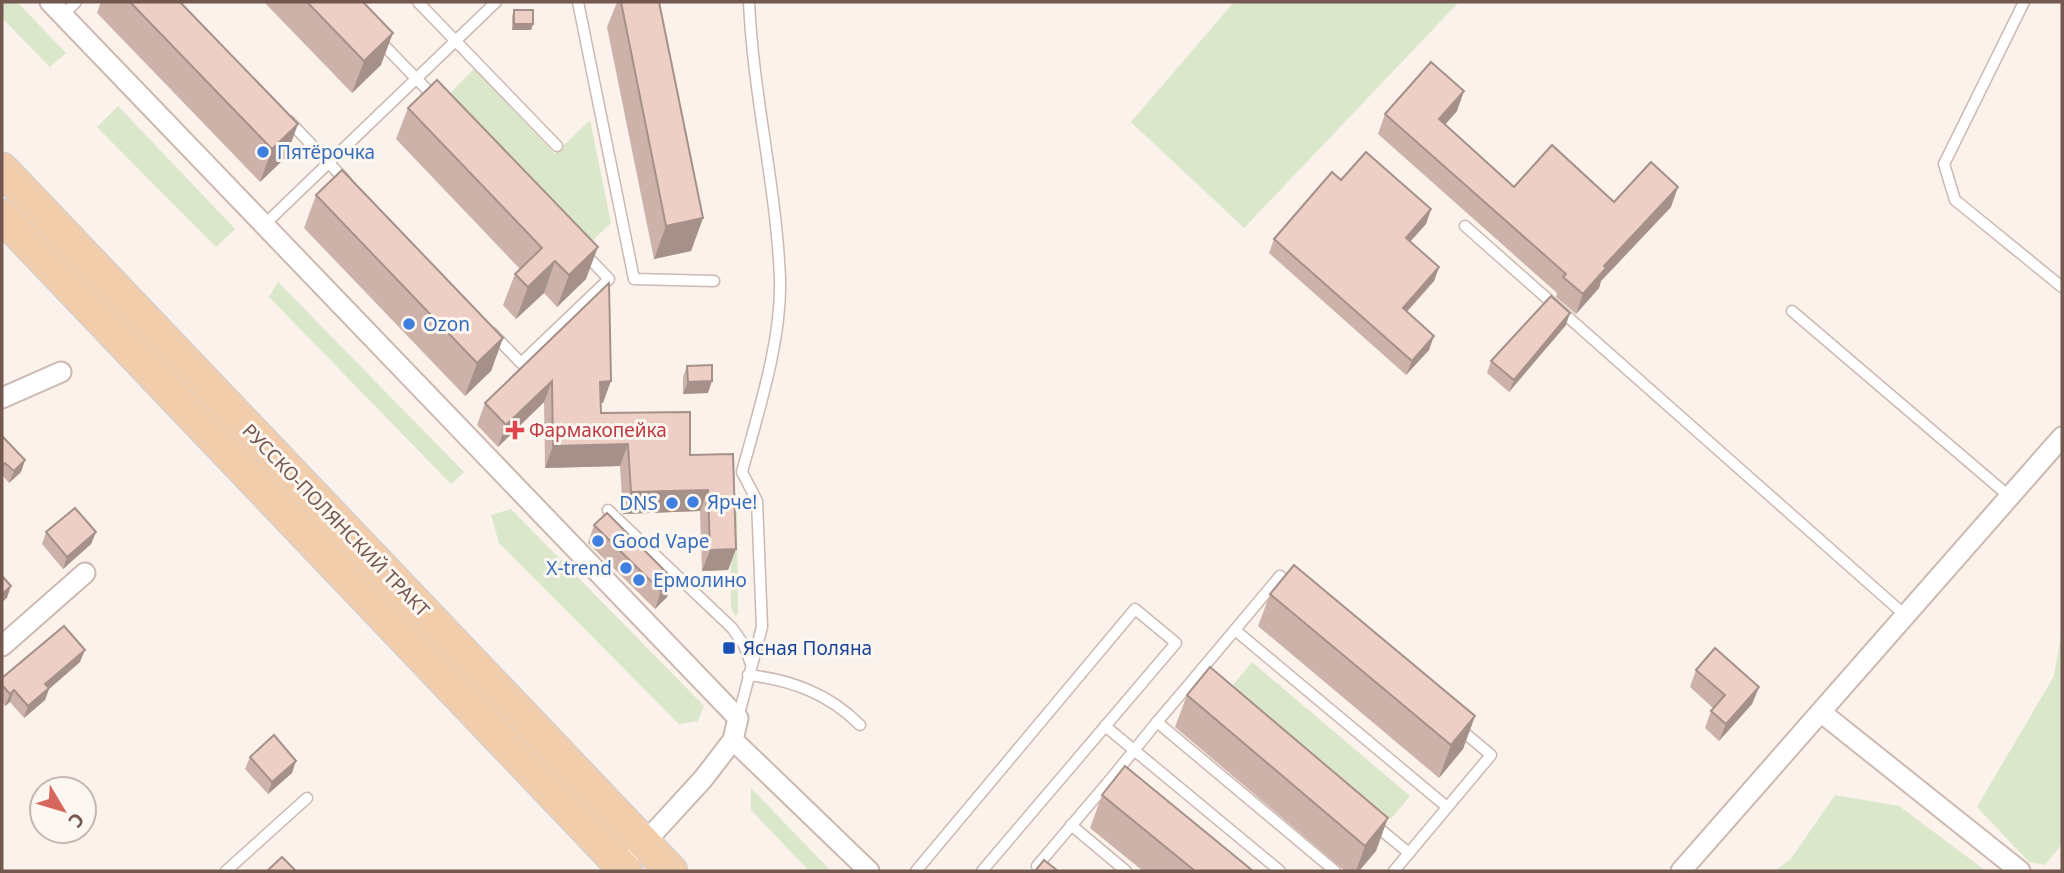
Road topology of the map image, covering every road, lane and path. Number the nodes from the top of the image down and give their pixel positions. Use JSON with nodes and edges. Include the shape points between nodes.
{"nodes":[{"id":1,"x":418,"y":2,"type":"edge"},
{"id":2,"x":496,"y":2,"type":"edge"},
{"id":3,"x":578,"y":2,"type":"edge"},
{"id":4,"x":749,"y":2,"type":"edge"},
{"id":5,"x":2024,"y":2,"type":"edge"},
{"id":6,"x":63,"y":6,"type":"edge"},
{"id":7,"x":370,"y":30,"type":"edge"},
{"id":8,"x":456,"y":41,"type":"junction"},
{"id":9,"x":416,"y":79,"type":"junction"},
{"id":10,"x":445,"y":108,"type":"edge"},
{"id":11,"x":281,"y":112,"type":"edge"},
{"id":12,"x":557,"y":146,"type":"dead end"},
{"id":13,"x":329,"y":163,"type":"junction"},
{"id":14,"x":2,"y":169,"type":"edge"},
{"id":15,"x":358,"y":193,"type":"edge"},
{"id":16,"x":2,"y":216,"type":"edge"},
{"id":17,"x":264,"y":225,"type":"junction"},
{"id":18,"x":1465,"y":226,"type":"dead end"},
{"id":19,"x":580,"y":249,"type":"edge"},
{"id":20,"x":714,"y":281,"type":"dead end"},
{"id":21,"x":2062,"y":287,"type":"edge"},
{"id":22,"x":1791,"y":311,"type":"dead end"},
{"id":23,"x":483,"y":323,"type":"edge"},
{"id":24,"x":61,"y":372,"type":"dead end"},
{"id":25,"x":2,"y":398,"type":"edge"},
{"id":26,"x":2062,"y":437,"type":"edge"},
{"id":27,"x":2010,"y":497,"type":"junction"},
{"id":28,"x":608,"y":510,"type":"edge"},
{"id":29,"x":85,"y":573,"type":"dead end"},
{"id":30,"x":1301,"y":594,"type":"edge"},
{"id":31,"x":1906,"y":617,"type":"junction"},
{"id":32,"x":1235,"y":630,"type":"junction"},
{"id":33,"x":2,"y":646,"type":"edge"},
{"id":34,"x":750,"y":669,"type":"junction"},
{"id":35,"x":1197,"y":675,"type":"junction"},
{"id":36,"x":1213,"y":688,"type":"edge"},
{"id":37,"x":1822,"y":712,"type":"junction"},
{"id":38,"x":738,"y":718,"type":"junction"},
{"id":39,"x":1448,"y":719,"type":"edge"},
{"id":40,"x":1157,"y":722,"type":"junction"},
{"id":41,"x":860,"y":726,"type":"dead end"},
{"id":42,"x":1105,"y":726,"type":"junction"},
{"id":43,"x":733,"y":740,"type":"junction"},
{"id":44,"x":1135,"y":750,"type":"junction"},
{"id":45,"x":1110,"y":780,"type":"junction"},
{"id":46,"x":1120,"y":788,"type":"edge"},
{"id":47,"x":307,"y":798,"type":"dead end"},
{"id":48,"x":1447,"y":807,"type":"junction"},
{"id":49,"x":1364,"y":815,"type":"edge"},
{"id":50,"x":1071,"y":825,"type":"junction"},
{"id":51,"x":644,"y":844,"type":"junction"},
{"id":52,"x":1409,"y":853,"type":"junction"},
{"id":53,"x":623,"y":869,"type":"edge"},
{"id":54,"x":1037,"y":869,"type":"edge"},
{"id":55,"x":226,"y":871,"type":"edge"},
{"id":56,"x":671,"y":871,"type":"edge"},
{"id":57,"x":869,"y":871,"type":"edge"},
{"id":58,"x":916,"y":871,"type":"edge"},
{"id":59,"x":982,"y":871,"type":"edge"},
{"id":60,"x":1126,"y":871,"type":"edge"},
{"id":61,"x":1280,"y":871,"type":"edge"},
{"id":62,"x":1335,"y":871,"type":"edge"},
{"id":63,"x":1394,"y":871,"type":"edge"},
{"id":64,"x":1681,"y":871,"type":"edge"},
{"id":65,"x":2020,"y":871,"type":"edge"}],
"edges":[{"from":1,"to":8,"type":"lane"},
{"from":2,"to":8,"type":"lane"},
{"from":3,"to":20,"type":"lane","via":[[634,279]]},
{"from":4,"to":34,"type":"lane","via":[[754,81],[780,280],[773,345],[742,472],[757,501],[762,627]]},
{"from":5,"to":21,"type":"lane","via":[[1944,164],[1955,200]]},
{"from":6,"to":17,"type":"street"},
{"from":7,"to":9,"type":"lane"},
{"from":8,"to":9,"type":"lane"},
{"from":8,"to":12,"type":"lane"},
{"from":9,"to":10,"type":"lane"},
{"from":9,"to":13,"type":"lane"},
{"from":11,"to":13,"type":"lane"},
{"from":13,"to":15,"type":"lane"},
{"from":13,"to":17,"type":"lane"},
{"from":14,"to":51,"type":"main road","name":"РУССКО-ПОЛЯНСКИЙ ТРАКТ"},
{"from":16,"to":53,"type":"main road","name":"РУССКО-ПОЛЯНСКИЙ ТРАКТ"},
{"from":17,"to":38,"type":"street"},
{"from":18,"to":31,"type":"lane"},
{"from":19,"to":23,"type":"lane","via":[[609,279],[521,363]]},
{"from":22,"to":27,"type":"lane"},
{"from":24,"to":25,"type":"street"},
{"from":26,"to":27,"type":"street"},
{"from":27,"to":31,"type":"street"},
{"from":28,"to":34,"type":"lane","via":[[732,628],[744,645]]},
{"from":29,"to":33,"type":"street"},
{"from":30,"to":32,"type":"lane","via":[[1280,576]]},
{"from":31,"to":37,"type":"street"},
{"from":32,"to":35,"type":"lane"},
{"from":32,"to":48,"type":"lane"},
{"from":34,"to":38,"type":"lane"},
{"from":34,"to":41,"type":"lane","via":[[821,694]]},
{"from":35,"to":36,"type":"lane"},
{"from":35,"to":40,"type":"lane"},
{"from":37,"to":64,"type":"street"},
{"from":37,"to":65,"type":"street"},
{"from":38,"to":43,"type":"street"},
{"from":39,"to":48,"type":"lane","via":[[1491,755]]},
{"from":40,"to":44,"type":"lane"},
{"from":40,"to":62,"type":"lane"},
{"from":42,"to":44,"type":"lane"},
{"from":42,"to":58,"type":"lane","via":[[1175,643],[1135,609]]},
{"from":42,"to":59,"type":"lane"},
{"from":43,"to":51,"type":"street"},
{"from":43,"to":57,"type":"street"},
{"from":44,"to":45,"type":"lane"},
{"from":44,"to":61,"type":"lane"},
{"from":45,"to":46,"type":"lane"},
{"from":45,"to":50,"type":"lane"},
{"from":47,"to":55,"type":"lane"},
{"from":48,"to":52,"type":"lane"},
{"from":49,"to":52,"type":"lane"},
{"from":50,"to":54,"type":"lane"},
{"from":50,"to":60,"type":"lane"},
{"from":51,"to":53,"type":"street"},
{"from":51,"to":56,"type":"main road","name":"РУССКО-ПОЛЯНСКИЙ ТРАКТ"},
{"from":52,"to":63,"type":"lane"}]}
